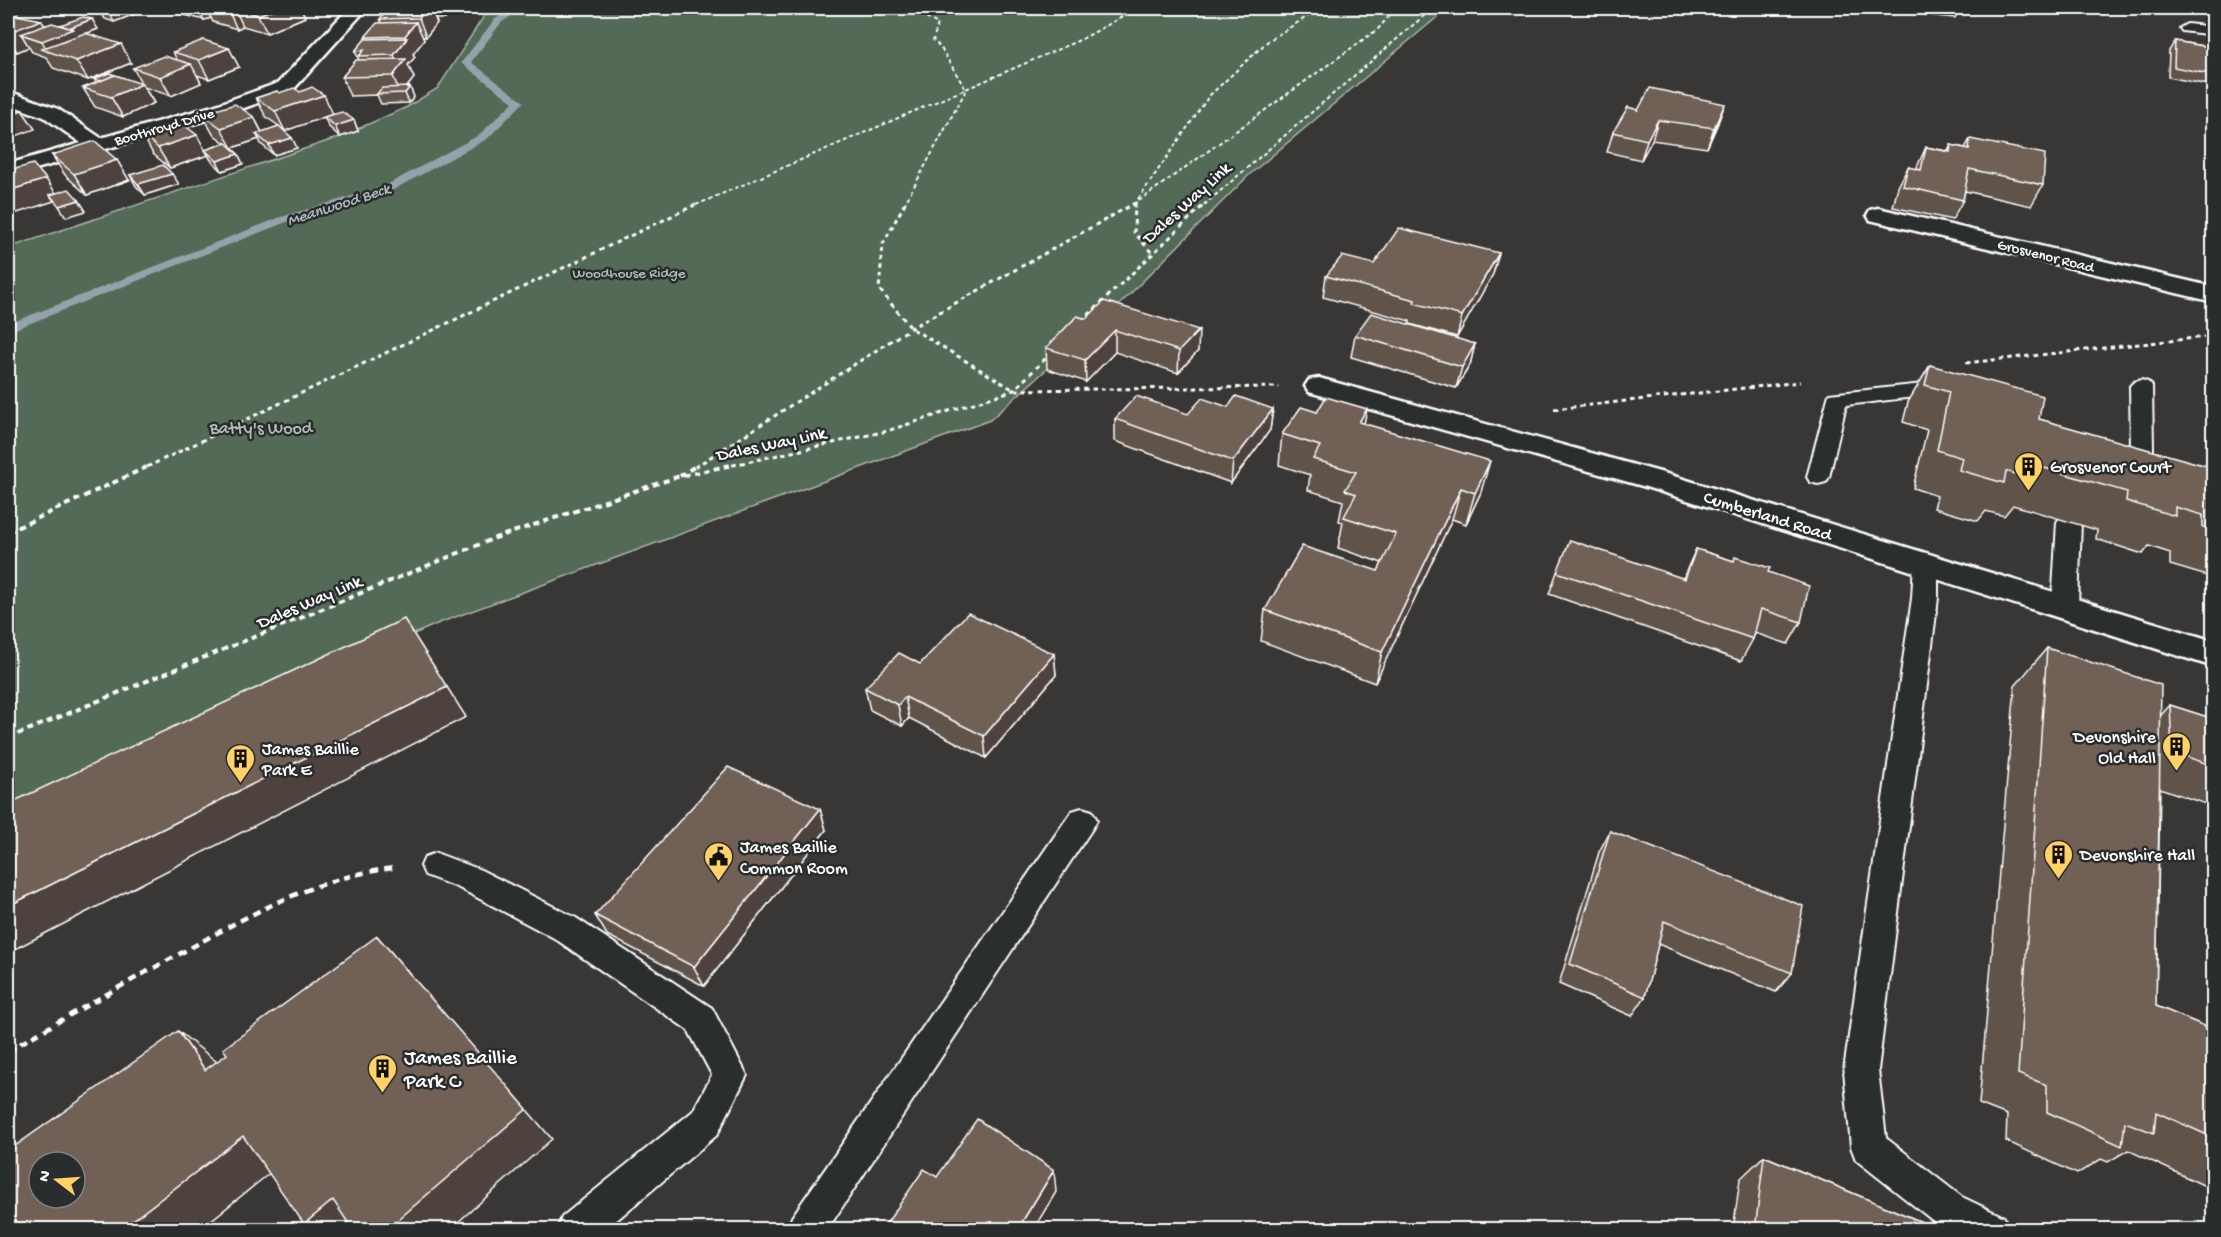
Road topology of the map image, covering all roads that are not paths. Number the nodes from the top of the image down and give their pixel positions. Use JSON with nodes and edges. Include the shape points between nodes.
{"nodes":[{"id":1,"x":358,"y":8,"type":"edge"},
{"id":2,"x":2187,"y":28,"type":"dead end"},
{"id":3,"x":2214,"y":31,"type":"edge"},
{"id":4,"x":8,"y":97,"type":"edge"},
{"id":5,"x":98,"y":145,"type":"junction"},
{"id":6,"x":8,"y":171,"type":"edge"},
{"id":7,"x":1878,"y":215,"type":"dead end"},
{"id":8,"x":2214,"y":295,"type":"edge"},
{"id":9,"x":1319,"y":386,"type":"road end"},
{"id":10,"x":2141,"y":386,"type":"dead end"},
{"id":11,"x":1966,"y":402,"type":"edge"},
{"id":12,"x":2119,"y":444,"type":"edge"},
{"id":13,"x":1818,"y":477,"type":"dead end"},
{"id":14,"x":2069,"y":522,"type":"edge"},
{"id":15,"x":1926,"y":562,"type":"junction"},
{"id":16,"x":2065,"y":606,"type":"junction"},
{"id":17,"x":2214,"y":654,"type":"edge"},
{"id":18,"x":1082,"y":820,"type":"dead end"},
{"id":19,"x":436,"y":866,"type":"road end"},
{"id":20,"x":575,"y":1230,"type":"edge"},
{"id":21,"x":805,"y":1230,"type":"edge"},
{"id":22,"x":1991,"y":1230,"type":"edge"}],
"edges":[{"from":1,"to":5,"type":"street","name":"Boothroyd Drive","via":[[285,87]]},
{"from":2,"to":3,"type":"lane"},
{"from":4,"to":5,"type":"street","via":[[51,113]]},
{"from":5,"to":6,"type":"street","name":"Boothroyd Drive"},
{"from":7,"to":8,"type":"street","name":"Grosvenor Road"},
{"from":9,"to":15,"type":"street","name":"Cumberland Road","via":[[1449,420]]},
{"from":10,"to":12,"type":"lane","via":[[2152,453]]},
{"from":11,"to":13,"type":"lane","via":[[1923,390],[1837,399]]},
{"from":14,"to":16,"type":"lane"},
{"from":15,"to":16,"type":"street","name":"Cumberland Road"},
{"from":15,"to":22,"type":"lane","via":[[1925,598],[1861,1070],[1869,1147],[1949,1210]]},
{"from":16,"to":17,"type":"street","name":"Cumberland Road"},
{"from":18,"to":21,"type":"lane"},
{"from":19,"to":20,"type":"lane","via":[[470,879],[565,928],[700,1019],[730,1075],[705,1123]]}]}
